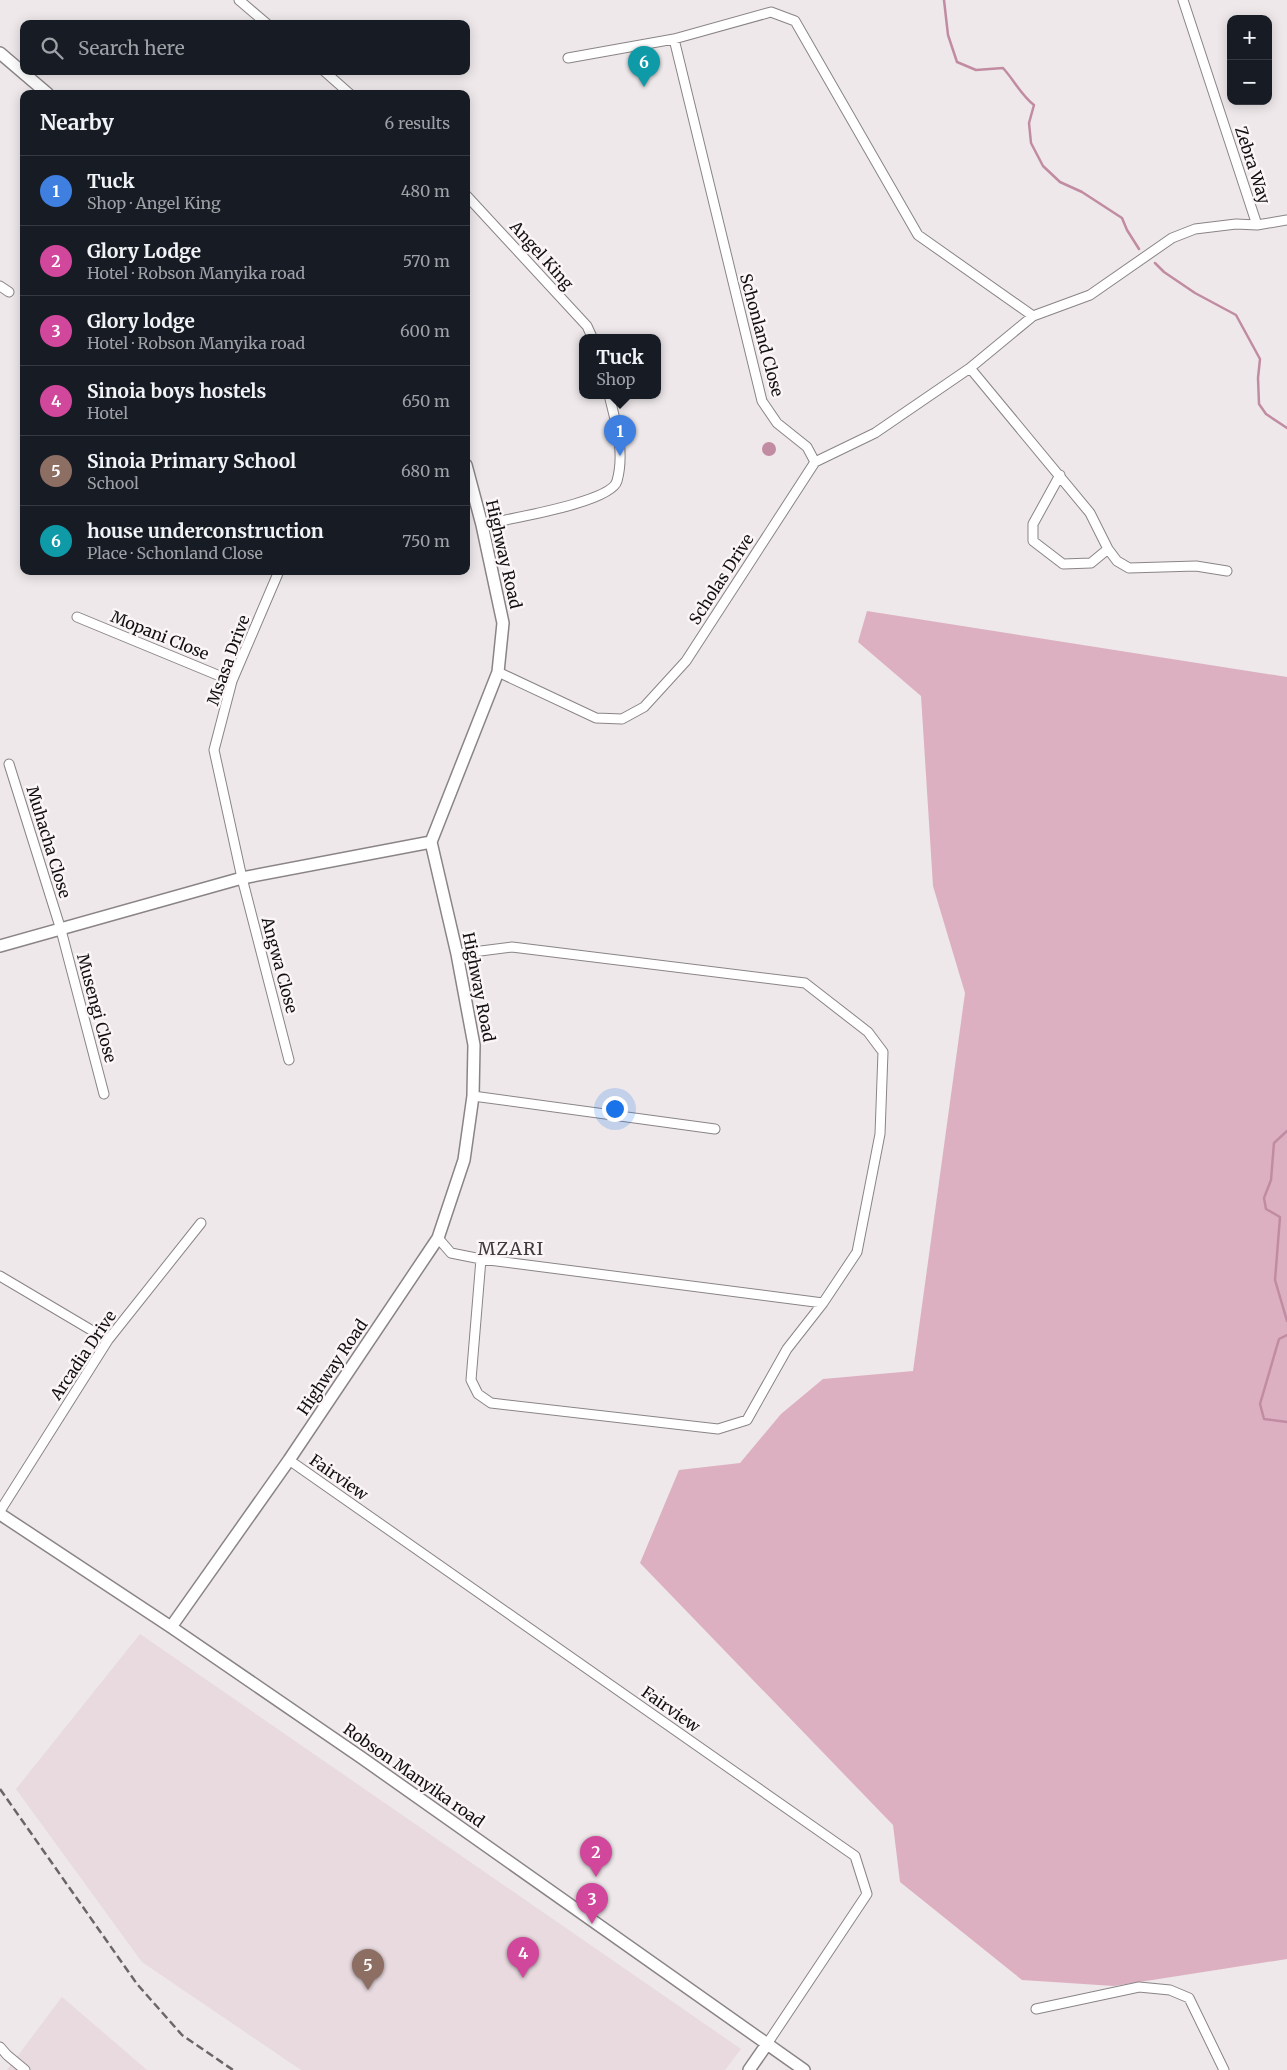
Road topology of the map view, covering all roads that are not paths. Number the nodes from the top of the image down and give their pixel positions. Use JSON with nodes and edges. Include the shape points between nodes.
{"nodes":[{"id":1,"x":239,"y":0,"type":"edge"},
{"id":2,"x":1182,"y":0,"type":"edge"},
{"id":3,"x":262,"y":20,"type":"edge"},
{"id":4,"x":674,"y":39,"type":"junction"},
{"id":5,"x":0,"y":53,"type":"edge"},
{"id":6,"x":568,"y":58,"type":"dead end"},
{"id":7,"x":20,"y":70,"type":"edge"},
{"id":8,"x":26,"y":75,"type":"edge"},
{"id":9,"x":329,"y":75,"type":"edge"},
{"id":10,"x":43,"y":90,"type":"edge"},
{"id":11,"x":345,"y":90,"type":"edge"},
{"id":12,"x":470,"y":199,"type":"edge"},
{"id":13,"x":1287,"y":220,"type":"edge"},
{"id":14,"x":1257,"y":225,"type":"junction"},
{"id":15,"x":0,"y":286,"type":"edge"},
{"id":16,"x":9,"y":292,"type":"dead end"},
{"id":17,"x":1033,"y":316,"type":"junction"},
{"id":18,"x":591,"y":334,"type":"edge"},
{"id":19,"x":970,"y":368,"type":"junction"},
{"id":20,"x":610,"y":399,"type":"edge"},
{"id":21,"x":815,"y":462,"type":"junction"},
{"id":22,"x":1060,"y":475,"type":"junction"},
{"id":23,"x":470,"y":480,"type":"edge"},
{"id":24,"x":482,"y":524,"type":"junction"},
{"id":25,"x":1108,"y":549,"type":"junction"},
{"id":26,"x":1227,"y":571,"type":"dead end"},
{"id":27,"x":277,"y":575,"type":"edge"},
{"id":28,"x":77,"y":617,"type":"dead end"},
{"id":29,"x":498,"y":672,"type":"junction"},
{"id":30,"x":232,"y":681,"type":"junction"},
{"id":31,"x":9,"y":764,"type":"dead end"},
{"id":32,"x":431,"y":842,"type":"junction"},
{"id":33,"x":242,"y":878,"type":"junction"},
{"id":34,"x":61,"y":930,"type":"junction"},
{"id":35,"x":0,"y":946,"type":"edge"},
{"id":36,"x":457,"y":954,"type":"junction"},
{"id":37,"x":289,"y":1060,"type":"dead end"},
{"id":38,"x":104,"y":1094,"type":"dead end"},
{"id":39,"x":474,"y":1096,"type":"junction"},
{"id":40,"x":714,"y":1129,"type":"dead end"},
{"id":41,"x":201,"y":1223,"type":"dead end"},
{"id":42,"x":438,"y":1238,"type":"junction"},
{"id":43,"x":481,"y":1259,"type":"junction"},
{"id":44,"x":0,"y":1276,"type":"edge"},
{"id":45,"x":822,"y":1303,"type":"junction"},
{"id":46,"x":108,"y":1340,"type":"junction"},
{"id":47,"x":289,"y":1460,"type":"junction"},
{"id":48,"x":0,"y":1512,"type":"edge"},
{"id":49,"x":170,"y":1627,"type":"junction"},
{"id":50,"x":1036,"y":2008,"type":"dead end"},
{"id":51,"x":767,"y":2044,"type":"junction"},
{"id":52,"x":0,"y":2047,"type":"edge"},
{"id":53,"x":25,"y":2070,"type":"edge"},
{"id":54,"x":749,"y":2070,"type":"edge"},
{"id":55,"x":804,"y":2070,"type":"edge"},
{"id":56,"x":1224,"y":2070,"type":"edge"}],
"edges":[{"from":1,"to":3,"type":"street"},
{"from":2,"to":14,"type":"street","name":"Zebra Way"},
{"from":4,"to":6,"type":"street"},
{"from":4,"to":17,"type":"street","via":[[771,12],[795,21],[918,236]]},
{"from":4,"to":21,"type":"street","name":"Schonland Close","via":[[762,401],[777,422],[807,447]]},
{"from":5,"to":7,"type":"street"},
{"from":8,"to":10,"type":"street"},
{"from":9,"to":11,"type":"street"},
{"from":12,"to":18,"type":"street","name":"Angel King","via":[[587,326]]},
{"from":13,"to":14,"type":"street"},
{"from":14,"to":17,"type":"street","via":[[1195,229],[1172,238],[1090,295]]},
{"from":15,"to":16,"type":"street"},
{"from":17,"to":19,"type":"street"},
{"from":19,"to":21,"type":"street","via":[[875,433]]},
{"from":19,"to":22,"type":"street"},
{"from":20,"to":24,"type":"street","via":[[621,445],[617,483],[607,493],[577,504]]},
{"from":21,"to":29,"type":"street","name":"Scholas Drive","via":[[686,661],[644,707],[622,719],[596,718]]},
{"from":22,"to":25,"type":"street","via":[[1090,513]]},
{"from":22,"to":25,"type":"street","via":[[1033,524],[1033,541],[1063,564],[1091,563]]},
{"from":23,"to":24,"type":"street","name":"Highway Road"},
{"from":24,"to":29,"type":"street","name":"Highway Road","via":[[503,623]]},
{"from":25,"to":26,"type":"street","via":[[1117,561],[1129,568],[1196,566]]},
{"from":27,"to":30,"type":"street","name":"Msasa Drive"},
{"from":28,"to":30,"type":"street","name":"Mopani Close"},
{"from":29,"to":32,"type":"street","name":"Highway Road"},
{"from":30,"to":33,"type":"street","name":"Msasa Drive","via":[[214,750]]},
{"from":31,"to":34,"type":"street","name":"Muhacha Close"},
{"from":32,"to":33,"type":"street"},
{"from":32,"to":36,"type":"street","name":"Highway Road"},
{"from":33,"to":34,"type":"street"},
{"from":33,"to":37,"type":"street","name":"Angwa Close"},
{"from":34,"to":35,"type":"street"},
{"from":34,"to":38,"type":"street","name":"Musengi Close"},
{"from":36,"to":39,"type":"street","name":"Highway Road","via":[[474,1045]]},
{"from":36,"to":45,"type":"street","via":[[512,947],[805,983],[868,1032],[883,1052],[880,1134],[857,1252]]},
{"from":39,"to":40,"type":"street"},
{"from":39,"to":42,"type":"street","name":"Highway Road","via":[[464,1160]]},
{"from":41,"to":46,"type":"street","name":"Arcadia Drive"},
{"from":42,"to":43,"type":"street","via":[[451,1252]]},
{"from":42,"to":47,"type":"street","name":"Highway Road"},
{"from":43,"to":45,"type":"street"},
{"from":43,"to":45,"type":"street","via":[[471,1380],[478,1394],[491,1403],[718,1429],[747,1420],[787,1349]]},
{"from":44,"to":46,"type":"street"},
{"from":46,"to":48,"type":"street","name":"Arcadia Drive"},
{"from":47,"to":49,"type":"street","name":"Highway Road"},
{"from":47,"to":51,"type":"street","name":"Fairview","via":[[855,1856],[867,1894]]},
{"from":48,"to":49,"type":"street","name":"Robson Manyika road"},
{"from":49,"to":51,"type":"street","name":"Robson Manyika road"},
{"from":50,"to":56,"type":"street","via":[[1139,1987],[1170,1990],[1189,1998]]},
{"from":51,"to":54,"type":"street"},
{"from":51,"to":55,"type":"street","name":"Robson Manyika road"},
{"from":52,"to":53,"type":"street"}]}
